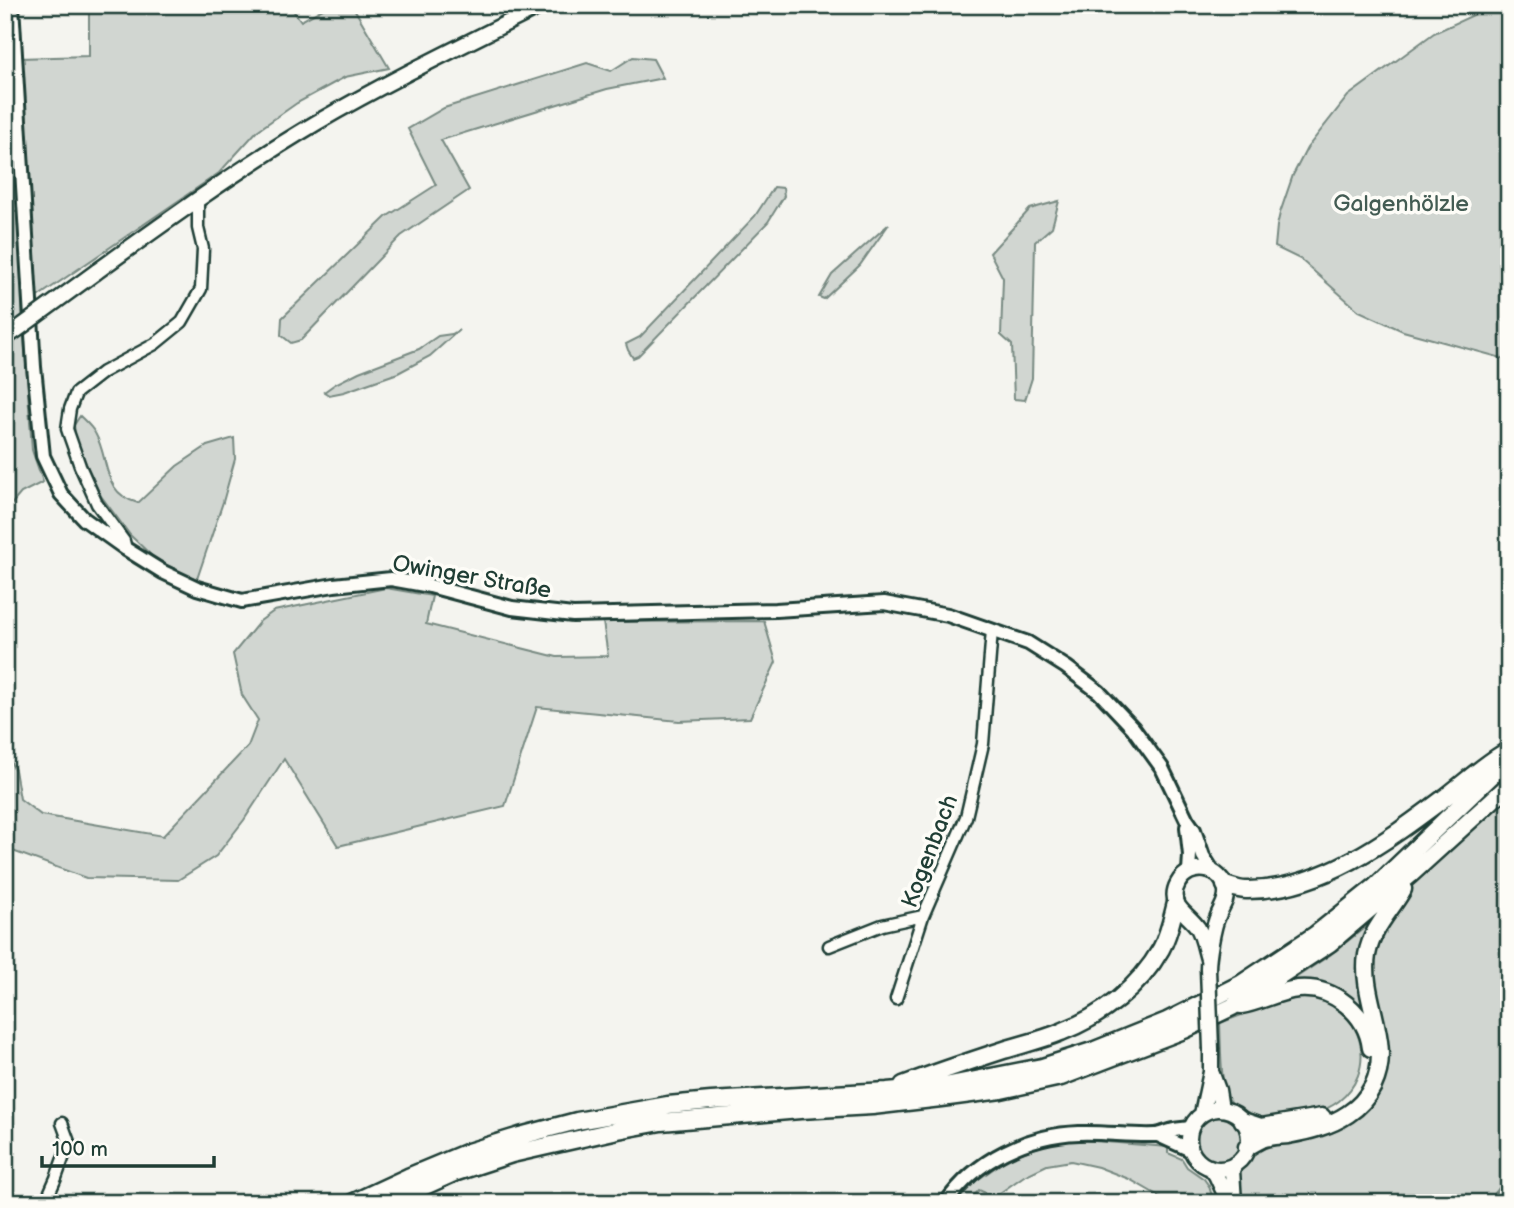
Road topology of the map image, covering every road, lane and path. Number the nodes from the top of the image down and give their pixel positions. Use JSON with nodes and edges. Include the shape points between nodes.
{"nodes":[{"id":1,"x":12,"y":5,"type":"edge"},
{"id":2,"x":543,"y":5,"type":"edge"},
{"id":3,"x":5,"y":151,"type":"edge"},
{"id":4,"x":20,"y":153,"type":"junction"},
{"id":5,"x":198,"y":199,"type":"junction"},
{"id":6,"x":5,"y":338,"type":"edge"},
{"id":7,"x":126,"y":549,"type":"junction"},
{"id":8,"x":992,"y":630,"type":"junction"},
{"id":9,"x":1509,"y":750,"type":"edge"},
{"id":10,"x":1509,"y":759,"type":"edge"},
{"id":11,"x":1509,"y":785,"type":"edge"},
{"id":12,"x":1187,"y":820,"type":"junction"},
{"id":13,"x":1189,"y":871,"type":"junction"},
{"id":14,"x":1213,"y":872,"type":"junction"},
{"id":15,"x":1410,"y":875,"type":"junction"},
{"id":16,"x":1225,"y":885,"type":"junction"},
{"id":17,"x":1176,"y":903,"type":"junction"},
{"id":18,"x":1218,"y":914,"type":"junction"},
{"id":19,"x":923,"y":916,"type":"junction"},
{"id":20,"x":1191,"y":919,"type":"junction"},
{"id":21,"x":829,"y":946,"type":"dead end"},
{"id":22,"x":1208,"y":964,"type":"junction"},
{"id":23,"x":897,"y":999,"type":"dead end"},
{"id":24,"x":1232,"y":1007,"type":"junction"},
{"id":25,"x":1212,"y":1072,"type":"junction"},
{"id":26,"x":887,"y":1091,"type":"junction"},
{"id":27,"x":1221,"y":1109,"type":"junction"},
{"id":28,"x":1202,"y":1115,"type":"junction"},
{"id":29,"x":1243,"y":1121,"type":"junction"},
{"id":30,"x":62,"y":1123,"type":"dead end"},
{"id":31,"x":1191,"y":1128,"type":"junction"},
{"id":32,"x":1158,"y":1135,"type":"junction"},
{"id":33,"x":1247,"y":1147,"type":"junction"},
{"id":34,"x":1191,"y":1150,"type":"junction"},
{"id":35,"x":1235,"y":1164,"type":"junction"},
{"id":36,"x":1210,"y":1167,"type":"junction"},
{"id":37,"x":44,"y":1203,"type":"edge"},
{"id":38,"x":352,"y":1203,"type":"edge"},
{"id":39,"x":387,"y":1203,"type":"edge"},
{"id":40,"x":946,"y":1203,"type":"edge"},
{"id":41,"x":1231,"y":1203,"type":"edge"}],
"edges":[{"from":1,"to":4,"type":"street","name":"Owinger Straße"},
{"from":2,"to":5,"type":"main road","via":[[316,123]]},
{"from":3,"to":4,"type":"street"},
{"from":4,"to":7,"type":"street","name":"Owinger Straße","via":[[43,456],[61,494],[84,519]]},
{"from":5,"to":6,"type":"main road","bridge":true},
{"from":5,"to":7,"type":"street","via":[[201,289],[182,322],[155,344],[103,372],[76,393],[70,409],[68,429],[80,466],[97,504]]},
{"from":7,"to":8,"type":"street","name":"Owinger Straße","via":[[197,588],[242,601],[391,579],[512,608],[572,615],[884,603],[948,615]]},
{"from":8,"to":12,"type":"street","name":"Owinger Straße","via":[[1028,643],[1099,692],[1147,746]]},
{"from":8,"to":19,"type":"street","name":"Kogenbach","via":[[983,744],[967,817]]},
{"from":9,"to":16,"type":"highway","via":[[1415,820],[1347,863],[1279,887],[1244,890]]},
{"from":10,"to":26,"type":"highway","via":[[1375,887],[1315,935],[1241,984],[1167,1021],[1042,1067],[945,1086]]},
{"from":11,"to":15,"type":"highway"},
{"from":12,"to":13,"type":"street","name":"Owinger Straße"},
{"from":12,"to":14,"type":"street","name":"Owinger Straße"},
{"from":13,"to":14,"type":"main road"},
{"from":13,"to":17,"type":"main road","via":[[1176,888]]},
{"from":14,"to":16,"type":"main road"},
{"from":15,"to":24,"type":"highway","via":[[1330,943]]},
{"from":15,"to":33,"type":"highway","via":[[1383,916],[1367,955],[1381,1057],[1368,1096],[1336,1121]]},
{"from":16,"to":18,"type":"main road","via":[[1226,901]]},
{"from":17,"to":20,"type":"main road"},
{"from":17,"to":26,"type":"highway","via":[[1162,947],[1148,969],[1097,1015],[1061,1032]]},
{"from":18,"to":20,"type":"main road","via":[[1205,920]]},
{"from":18,"to":22,"type":"main road"},
{"from":19,"to":21,"type":"street","via":[[882,925]]},
{"from":19,"to":23,"type":"street","name":"Kogenbach"},
{"from":20,"to":22,"type":"main road"},
{"from":22,"to":25,"type":"main road","bridge":true},
{"from":24,"to":29,"type":"highway","via":[[1297,989],[1328,993],[1355,1012],[1367,1031],[1372,1053],[1362,1087],[1335,1112],[1261,1127]]},
{"from":24,"to":39,"type":"highway","via":[[1061,1077],[1002,1090],[872,1107],[661,1122],[618,1130],[512,1154]]},
{"from":25,"to":27,"type":"main road"},
{"from":25,"to":28,"type":"main road"},
{"from":26,"to":38,"type":"highway","via":[[711,1101],[577,1121],[468,1152]]},
{"from":27,"to":28,"type":"main road"},
{"from":27,"to":29,"type":"main road"},
{"from":28,"to":31,"type":"main road"},
{"from":29,"to":33,"type":"main road"},
{"from":30,"to":37,"type":"street","via":[[69,1142]]},
{"from":31,"to":32,"type":"street"},
{"from":31,"to":34,"type":"main road"},
{"from":32,"to":34,"type":"street"},
{"from":32,"to":40,"type":"street","via":[[1082,1133],[1032,1140],[977,1170]]},
{"from":33,"to":35,"type":"main road"},
{"from":34,"to":36,"type":"main road"},
{"from":35,"to":36,"type":"main road"},
{"from":35,"to":41,"type":"main road"},
{"from":36,"to":41,"type":"main road"}]}
